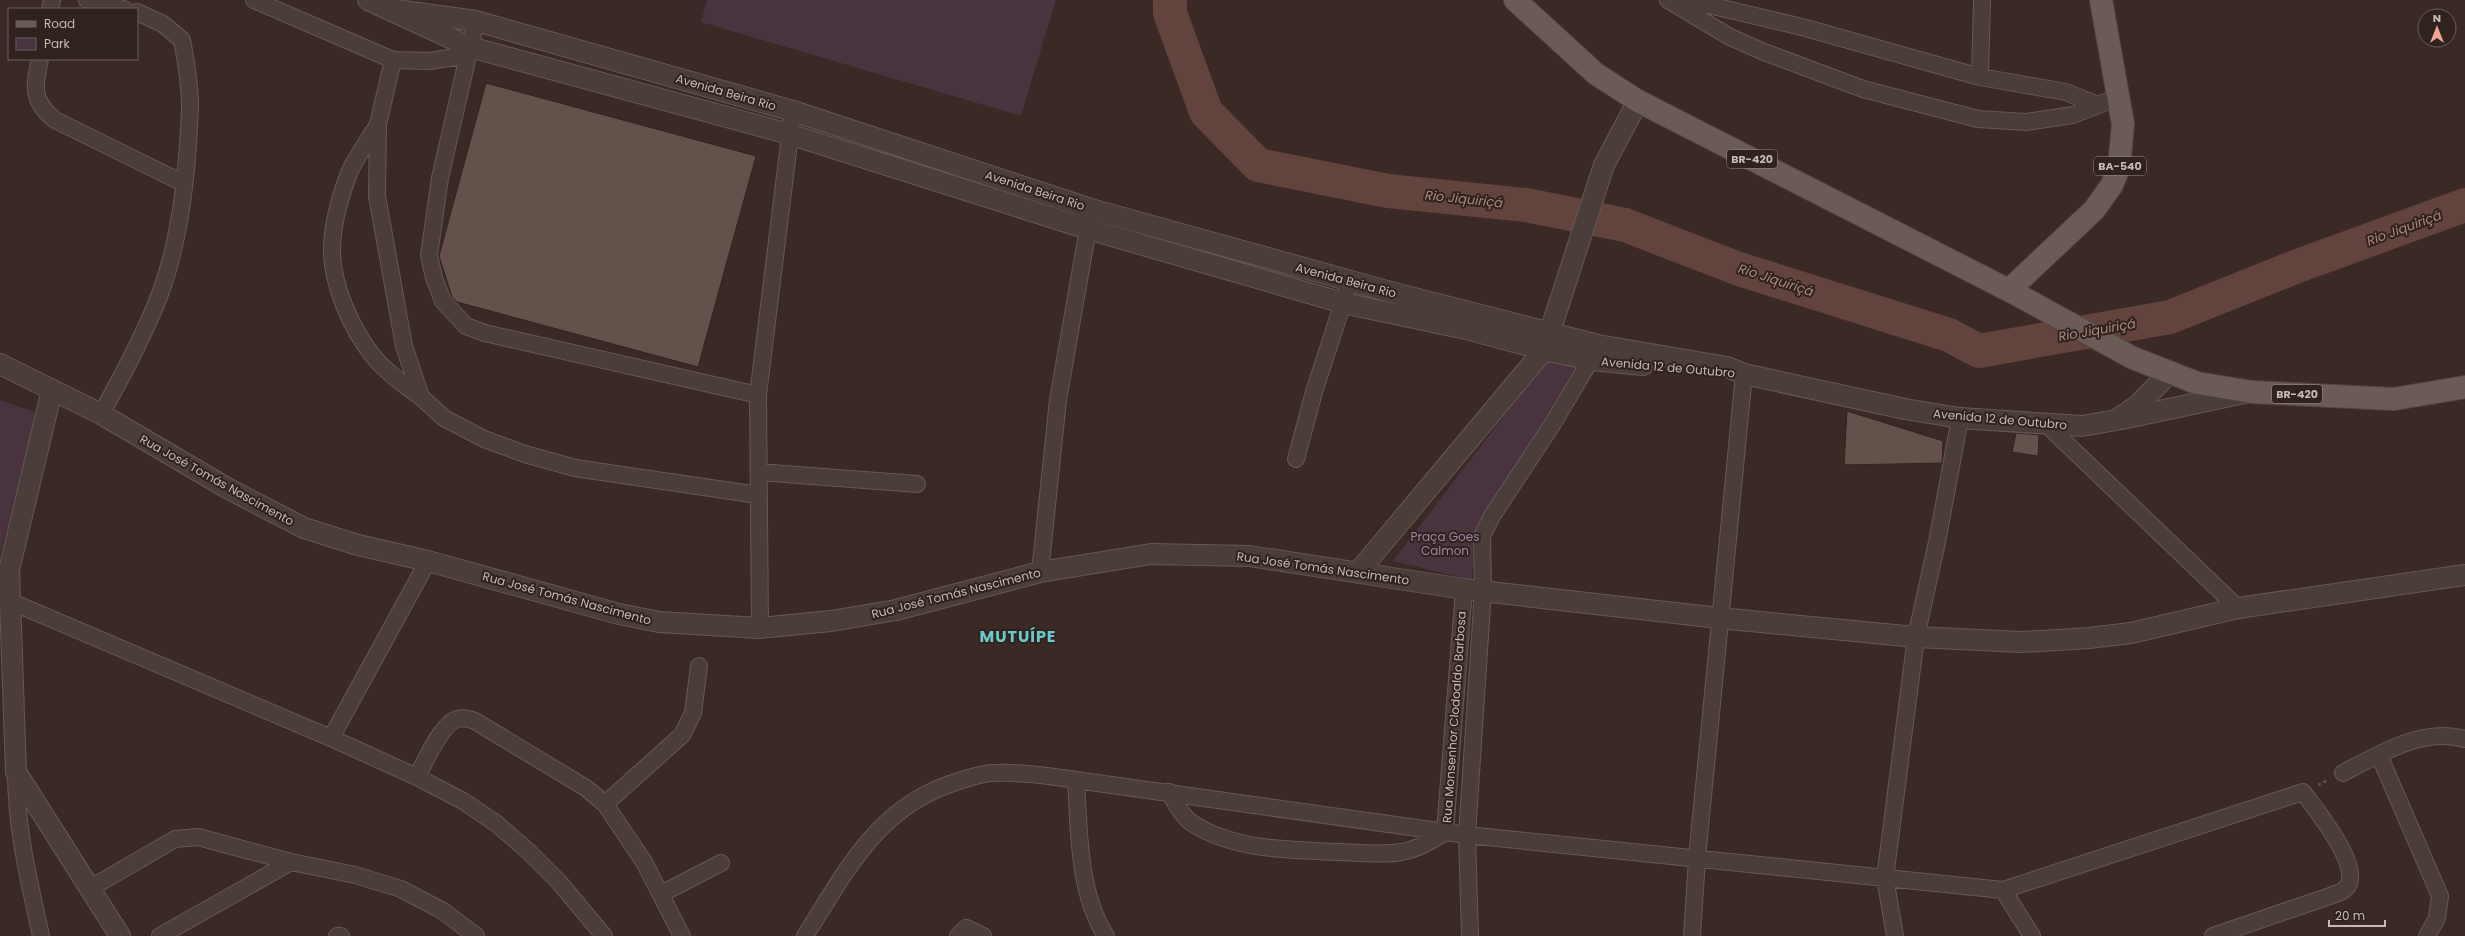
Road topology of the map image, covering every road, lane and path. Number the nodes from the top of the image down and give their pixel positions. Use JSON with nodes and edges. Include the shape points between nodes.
{"nodes":[{"id":1,"x":87,"y":0,"type":"edge"},
{"id":2,"x":254,"y":0,"type":"edge"},
{"id":3,"x":368,"y":0,"type":"edge"},
{"id":4,"x":1515,"y":0,"type":"edge"},
{"id":5,"x":1668,"y":0,"type":"edge"},
{"id":6,"x":1676,"y":0,"type":"edge"},
{"id":7,"x":1982,"y":0,"type":"edge"},
{"id":8,"x":2101,"y":0,"type":"edge"},
{"id":9,"x":120,"y":8,"type":"edge"},
{"id":10,"x":390,"y":9,"type":"junction"},
{"id":11,"x":138,"y":12,"type":"edge"},
{"id":12,"x":476,"y":21,"type":"junction"},
{"id":13,"x":470,"y":51,"type":"junction"},
{"id":14,"x":40,"y":60,"type":"edge"},
{"id":15,"x":393,"y":60,"type":"junction"},
{"id":16,"x":1980,"y":77,"type":"junction"},
{"id":17,"x":2118,"y":97,"type":"junction"},
{"id":18,"x":1638,"y":101,"type":"junction"},
{"id":19,"x":2098,"y":105,"type":"junction"},
{"id":20,"x":793,"y":111,"type":"junction"},
{"id":21,"x":378,"y":124,"type":"junction"},
{"id":22,"x":789,"y":134,"type":"junction"},
{"id":23,"x":183,"y":184,"type":"junction"},
{"id":24,"x":1091,"y":208,"type":"junction"},
{"id":25,"x":1088,"y":229,"type":"junction"},
{"id":26,"x":1350,"y":281,"type":"junction"},
{"id":27,"x":2012,"y":292,"type":"junction"},
{"id":28,"x":1343,"y":302,"type":"junction"},
{"id":29,"x":1547,"y":342,"type":"junction"},
{"id":30,"x":1595,"y":352,"type":"junction"},
{"id":31,"x":0,"y":364,"type":"edge"},
{"id":32,"x":2169,"y":373,"type":"junction"},
{"id":33,"x":1744,"y":374,"type":"junction"},
{"id":34,"x":2465,"y":387,"type":"edge"},
{"id":35,"x":52,"y":390,"type":"junction"},
{"id":36,"x":2252,"y":392,"type":"junction"},
{"id":37,"x":758,"y":395,"type":"junction"},
{"id":38,"x":421,"y":396,"type":"junction"},
{"id":39,"x":101,"y":414,"type":"junction"},
{"id":40,"x":1960,"y":418,"type":"junction"},
{"id":41,"x":2116,"y":420,"type":"junction"},
{"id":42,"x":2047,"y":425,"type":"junction"},
{"id":43,"x":1296,"y":459,"type":"dead end"},
{"id":44,"x":760,"y":472,"type":"junction"},
{"id":45,"x":917,"y":484,"type":"dead end"},
{"id":46,"x":758,"y":495,"type":"junction"},
{"id":47,"x":428,"y":561,"type":"junction"},
{"id":48,"x":1358,"y":571,"type":"junction"},
{"id":49,"x":1040,"y":572,"type":"junction"},
{"id":50,"x":2465,"y":575,"type":"edge"},
{"id":51,"x":1474,"y":589,"type":"junction"},
{"id":52,"x":5,"y":598,"type":"edge"},
{"id":53,"x":2238,"y":608,"type":"junction"},
{"id":54,"x":1719,"y":618,"type":"junction"},
{"id":55,"x":760,"y":628,"type":"junction"},
{"id":56,"x":1916,"y":637,"type":"junction"},
{"id":57,"x":700,"y":666,"type":"dead end"},
{"id":58,"x":1453,"y":727,"type":"junction"},
{"id":59,"x":1474,"y":728,"type":"junction"},
{"id":60,"x":330,"y":738,"type":"junction"},
{"id":61,"x":2465,"y":739,"type":"edge"},
{"id":62,"x":2379,"y":754,"type":"junction"},
{"id":63,"x":16,"y":772,"type":"junction"},
{"id":64,"x":2343,"y":773,"type":"joint"},
{"id":65,"x":418,"y":777,"type":"junction"},
{"id":66,"x":1076,"y":780,"type":"junction"},
{"id":67,"x":1169,"y":792,"type":"junction"},
{"id":68,"x":2303,"y":792,"type":"junction"},
{"id":69,"x":605,"y":804,"type":"junction"},
{"id":70,"x":1446,"y":832,"type":"junction"},
{"id":71,"x":1467,"y":835,"type":"junction"},
{"id":72,"x":1697,"y":858,"type":"junction"},
{"id":73,"x":291,"y":862,"type":"junction"},
{"id":74,"x":721,"y":863,"type":"dead end"},
{"id":75,"x":1885,"y":878,"type":"junction"},
{"id":76,"x":88,"y":889,"type":"junction"},
{"id":77,"x":2003,"y":890,"type":"junction"},
{"id":78,"x":661,"y":894,"type":"junction"},
{"id":79,"x":42,"y":936,"type":"edge"},
{"id":80,"x":120,"y":936,"type":"edge"},
{"id":81,"x":160,"y":936,"type":"edge"},
{"id":82,"x":337,"y":936,"type":"edge"},
{"id":83,"x":341,"y":936,"type":"edge"},
{"id":84,"x":476,"y":936,"type":"edge"},
{"id":85,"x":604,"y":936,"type":"edge"},
{"id":86,"x":682,"y":936,"type":"edge"},
{"id":87,"x":805,"y":936,"type":"edge"},
{"id":88,"x":958,"y":936,"type":"edge"},
{"id":89,"x":982,"y":936,"type":"edge"},
{"id":90,"x":1106,"y":936,"type":"edge"},
{"id":91,"x":1470,"y":936,"type":"edge"},
{"id":92,"x":1692,"y":936,"type":"edge"},
{"id":93,"x":1895,"y":936,"type":"edge"},
{"id":94,"x":2032,"y":936,"type":"edge"},
{"id":95,"x":2213,"y":936,"type":"edge"},
{"id":96,"x":2427,"y":936,"type":"edge"}],
"edges":[{"from":1,"to":9,"type":"street"},
{"from":2,"to":15,"type":"street"},
{"from":3,"to":10,"type":"street"},
{"from":4,"to":18,"type":"main road","number":"BR-420","via":[[1596,74]]},
{"from":5,"to":19,"type":"street","via":[[1730,37],[1764,52],[1863,89],[1978,120],[2026,122],[2073,115]]},
{"from":6,"to":16,"type":"street","via":[[1700,3],[1802,27]]},
{"from":7,"to":16,"type":"street"},
{"from":8,"to":17,"type":"main road","number":"BA-540"},
{"from":10,"to":12,"type":"street","name":"Avenida Beira Rio"},
{"from":10,"to":13,"type":"street","name":"Avenida Beira Rio"},
{"from":11,"to":23,"type":"street","via":[[163,24],[182,40],[190,105]]},
{"from":12,"to":13,"type":"street"},
{"from":12,"to":20,"type":"street","name":"Avenida Beira Rio"},
{"from":13,"to":15,"type":"street","via":[[429,61]]},
{"from":13,"to":22,"type":"street","name":"Avenida Beira Rio"},
{"from":13,"to":37,"type":"street","via":[[440,178],[429,255],[443,301],[466,326],[485,333]]},
{"from":14,"to":23,"type":"street","via":[[36,93],[43,111],[55,120]]},
{"from":15,"to":21,"type":"street"},
{"from":16,"to":19,"type":"street","via":[[2066,92]]},
{"from":17,"to":19,"type":"street"},
{"from":17,"to":27,"type":"main road","number":"BA-540","via":[[2123,124],[2122,147],[2119,167],[2112,185],[2094,210]]},
{"from":18,"to":27,"type":"main road","number":"BR-420"},
{"from":18,"to":29,"type":"street","via":[[1604,165]]},
{"from":20,"to":22,"type":"street"},
{"from":20,"to":24,"type":"street","name":"Avenida Beira Rio"},
{"from":21,"to":38,"type":"street","via":[[377,196],[404,346]]},
{"from":21,"to":38,"type":"street","via":[[350,172],[337,210],[332,250],[338,287],[354,325],[373,356],[396,379]]},
{"from":22,"to":25,"type":"street","name":"Avenida Beira Rio"},
{"from":22,"to":37,"type":"street"},
{"from":23,"to":39,"type":"street","via":[[179,219],[160,294],[137,349]]},
{"from":24,"to":25,"type":"street"},
{"from":24,"to":26,"type":"street","name":"Avenida Beira Rio"},
{"from":25,"to":28,"type":"street","name":"Avenida Beira Rio"},
{"from":25,"to":49,"type":"street","via":[[1058,400]]},
{"from":26,"to":28,"type":"street"},
{"from":26,"to":29,"type":"street","name":"Avenida Beira Rio"},
{"from":27,"to":32,"type":"main road","number":"BR-420","via":[[2133,358]]},
{"from":28,"to":29,"type":"street","name":"Avenida Beira Rio","via":[[1466,329]]},
{"from":28,"to":43,"type":"street"},
{"from":29,"to":30,"type":"street","name":"Avenida Beira Rio"},
{"from":29,"to":48,"type":"street"},
{"from":30,"to":33,"type":"street","name":"Avenida 12 de Outubro","via":[[1727,366]]},
{"from":30,"to":51,"type":"street","via":[[1492,516],[1482,536]]},
{"from":31,"to":35,"type":"street","name":"Rua José Tomás Nascimento"},
{"from":32,"to":36,"type":"main road","number":"BR-420","via":[[2197,383]]},
{"from":32,"to":41,"type":"street","name":"Avenida 12 de Outubro","via":[[2138,405]]},
{"from":33,"to":40,"type":"street","name":"Avenida 12 de Outubro","via":[[1905,409]]},
{"from":33,"to":54,"type":"street"},
{"from":34,"to":36,"type":"main road","number":"BR-420","via":[[2394,399]]},
{"from":35,"to":39,"type":"street","name":"Rua José Tomás Nascimento"},
{"from":35,"to":52,"type":"street","via":[[9,570]]},
{"from":36,"to":41,"type":"street"},
{"from":37,"to":44,"type":"street"},
{"from":38,"to":46,"type":"street","via":[[444,418],[484,439],[525,454],[575,468]]},
{"from":39,"to":47,"type":"street","name":"Rua José Tomás Nascimento","via":[[233,491],[304,528],[358,545]]},
{"from":40,"to":42,"type":"street","name":"Avenida 12 de Outubro"},
{"from":40,"to":56,"type":"street"},
{"from":41,"to":42,"type":"street","name":"Avenida 12 de Outubro","via":[[2095,425]]},
{"from":42,"to":53,"type":"street"},
{"from":44,"to":45,"type":"street"},
{"from":44,"to":46,"type":"street"},
{"from":46,"to":55,"type":"street"},
{"from":47,"to":55,"type":"street","name":"Rua José Tomás Nascimento","via":[[619,614],[660,622]]},
{"from":47,"to":60,"type":"street"},
{"from":48,"to":49,"type":"street","name":"Rua José Tomás Nascimento","via":[[1249,556],[1151,554]]},
{"from":48,"to":51,"type":"street","name":"Rua José Tomás Nascimento"},
{"from":49,"to":55,"type":"street","name":"Rua José Tomás Nascimento","via":[[896,610],[831,621]]},
{"from":50,"to":53,"type":"street","name":"Rua José Tomás Nascimento"},
{"from":51,"to":54,"type":"street","name":"Rua José Tomás Nascimento"},
{"from":51,"to":58,"type":"street","name":"Rua Monsenhor Clodoaldo Barbosa"},
{"from":51,"to":59,"type":"street","name":"Rua Monsenhor Clodoaldo Barbosa"},
{"from":52,"to":60,"type":"street"},
{"from":52,"to":63,"type":"street"},
{"from":53,"to":56,"type":"street","name":"Rua José Tomás Nascimento","via":[[2179,623],[2088,638],[2022,642]]},
{"from":54,"to":56,"type":"street","name":"Rua José Tomás Nascimento"},
{"from":54,"to":72,"type":"street"},
{"from":56,"to":75,"type":"street"},
{"from":57,"to":69,"type":"street","via":[[693,713],[682,735]]},
{"from":58,"to":59,"type":"street"},
{"from":58,"to":70,"type":"street","name":"Rua Monsenhor Clodoaldo Barbosa"},
{"from":59,"to":71,"type":"street","name":"Rua Monsenhor Clodoaldo Barbosa"},
{"from":60,"to":65,"type":"street"},
{"from":61,"to":62,"type":"street","via":[[2433,735]]},
{"from":62,"to":64,"type":"street"},
{"from":62,"to":96,"type":"street","via":[[2440,896],[2437,918]]},
{"from":63,"to":76,"type":"street"},
{"from":63,"to":79,"type":"street","via":[[16,806],[21,844]]},
{"from":64,"to":68,"type":"path"},
{"from":65,"to":69,"type":"street","via":[[447,724],[465,718],[475,720],[570,777]]},
{"from":65,"to":85,"type":"street","via":[[480,811],[497,824],[559,882]]},
{"from":66,"to":67,"type":"street"},
{"from":66,"to":87,"type":"street","via":[[993,773],[942,786],[922,796],[887,820],[870,837]]},
{"from":66,"to":90,"type":"street","via":[[1082,870],[1100,927]]},
{"from":67,"to":70,"type":"street"},
{"from":67,"to":70,"type":"street","name":"Rua Monsenhor Clodoaldo Barbosa","via":[[1182,814],[1194,825],[1218,836],[1243,843],[1288,850],[1385,854],[1403,852],[1433,841]]},
{"from":68,"to":77,"type":"street"},
{"from":68,"to":95,"type":"street","via":[[2343,851],[2350,866],[2349,884],[2344,890],[2330,896]]},
{"from":69,"to":78,"type":"street","via":[[644,862]]},
{"from":70,"to":71,"type":"street"},
{"from":71,"to":72,"type":"street"},
{"from":71,"to":91,"type":"street","name":"Rua Monsenhor Clodoaldo Barbosa"},
{"from":72,"to":75,"type":"street"},
{"from":72,"to":92,"type":"street"},
{"from":73,"to":76,"type":"street","via":[[208,839],[181,837]]},
{"from":73,"to":81,"type":"street"},
{"from":73,"to":84,"type":"street","via":[[355,875],[400,889],[443,911]]},
{"from":74,"to":78,"type":"street"},
{"from":75,"to":77,"type":"street"},
{"from":75,"to":93,"type":"street"},
{"from":76,"to":80,"type":"street"},
{"from":77,"to":94,"type":"street"},
{"from":78,"to":86,"type":"street"},
{"from":82,"to":83,"type":"street"},
{"from":88,"to":89,"type":"street","via":[[966,928]]}]}
